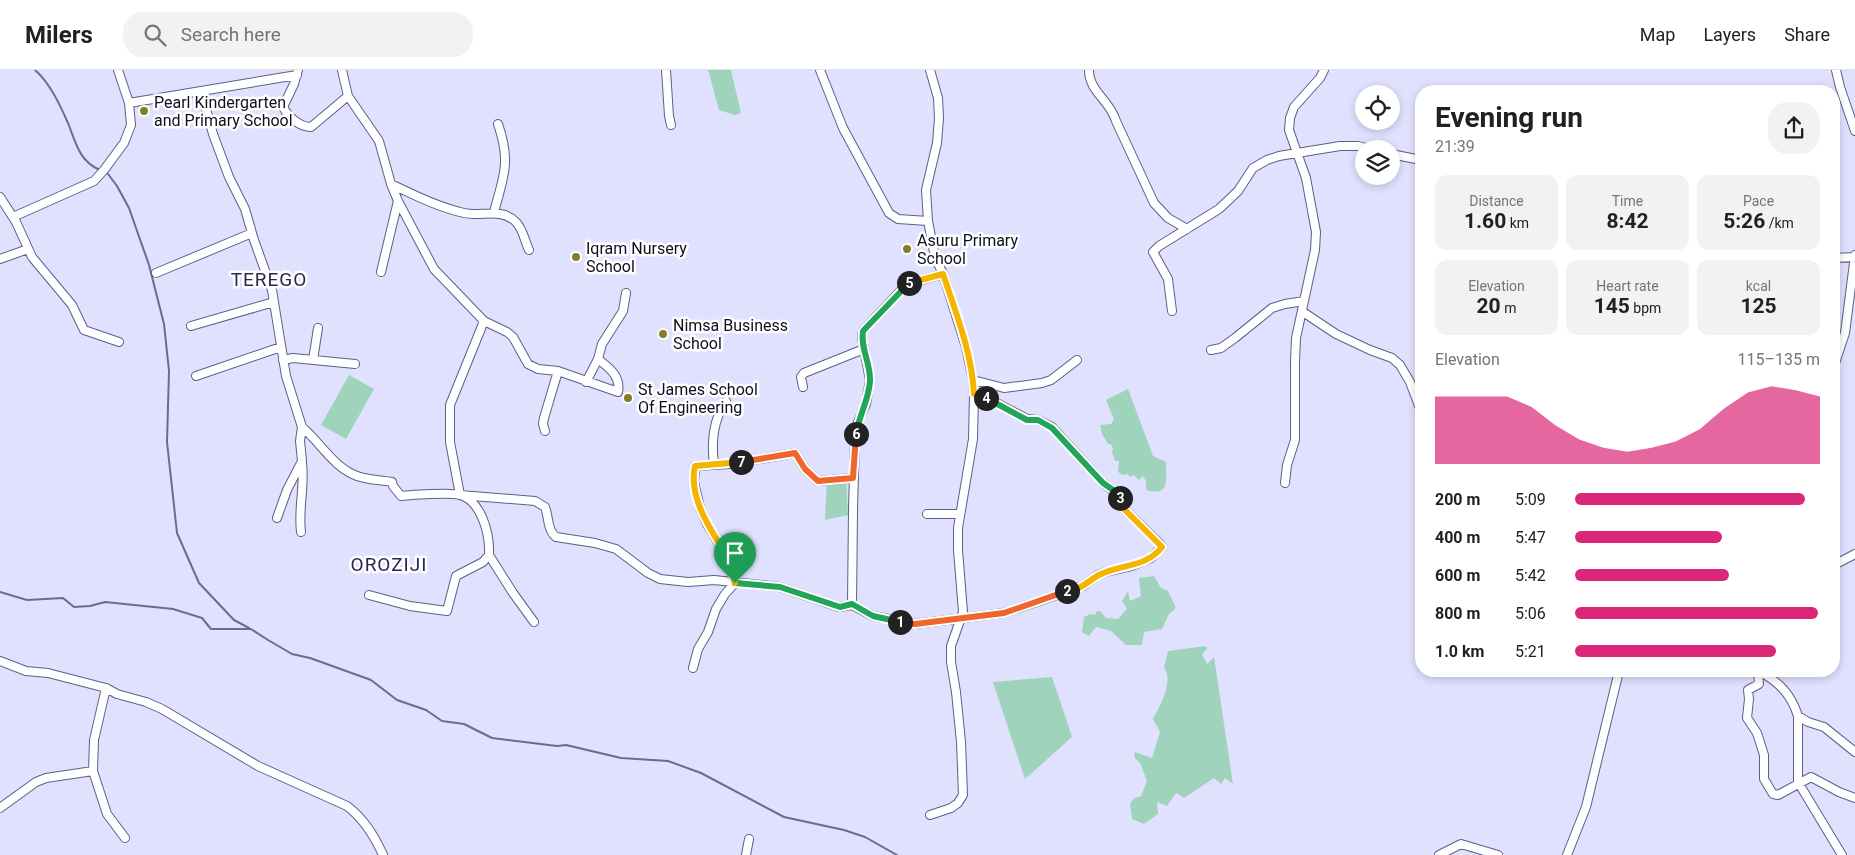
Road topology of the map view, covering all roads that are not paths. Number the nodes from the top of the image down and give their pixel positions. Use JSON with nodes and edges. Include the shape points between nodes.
{"nodes":[{"id":1,"x":118,"y":70,"type":"edge"},
{"id":2,"x":342,"y":70,"type":"edge"},
{"id":3,"x":666,"y":70,"type":"edge"},
{"id":4,"x":820,"y":70,"type":"edge"},
{"id":5,"x":930,"y":70,"type":"edge"},
{"id":6,"x":1089,"y":70,"type":"edge"},
{"id":7,"x":1324,"y":70,"type":"edge"},
{"id":8,"x":1836,"y":70,"type":"edge"},
{"id":9,"x":297,"y":73,"type":"edge"},
{"id":10,"x":1840,"y":85,"type":"edge"},
{"id":11,"x":1840,"y":87,"type":"edge"},
{"id":12,"x":201,"y":91,"type":"junction"},
{"id":13,"x":348,"y":96,"type":"junction"},
{"id":14,"x":129,"y":103,"type":"junction"},
{"id":15,"x":498,"y":124,"type":"dead end"},
{"id":16,"x":671,"y":125,"type":"dead end"},
{"id":17,"x":1855,"y":131,"type":"edge"},
{"id":18,"x":1355,"y":146,"type":"edge"},
{"id":19,"x":1298,"y":153,"type":"junction"},
{"id":20,"x":1400,"y":156,"type":"edge"},
{"id":21,"x":1415,"y":159,"type":"edge"},
{"id":22,"x":391,"y":184,"type":"junction"},
{"id":23,"x":0,"y":197,"type":"edge"},
{"id":24,"x":398,"y":201,"type":"junction"},
{"id":25,"x":494,"y":212,"type":"junction"},
{"id":26,"x":12,"y":217,"type":"junction"},
{"id":27,"x":928,"y":220,"type":"junction"},
{"id":28,"x":1187,"y":228,"type":"junction"},
{"id":29,"x":252,"y":232,"type":"junction"},
{"id":30,"x":28,"y":249,"type":"junction"},
{"id":31,"x":529,"y":250,"type":"dead end"},
{"id":32,"x":1855,"y":257,"type":"edge"},
{"id":33,"x":1840,"y":258,"type":"edge"},
{"id":34,"x":0,"y":259,"type":"edge"},
{"id":35,"x":381,"y":272,"type":"dead end"},
{"id":36,"x":156,"y":273,"type":"dead end"},
{"id":37,"x":943,"y":274,"type":"junction"},
{"id":38,"x":626,"y":293,"type":"dead end"},
{"id":39,"x":1304,"y":301,"type":"junction"},
{"id":40,"x":274,"y":302,"type":"junction"},
{"id":41,"x":1172,"y":311,"type":"dead end"},
{"id":42,"x":1303,"y":312,"type":"junction"},
{"id":43,"x":484,"y":321,"type":"junction"},
{"id":44,"x":192,"y":326,"type":"dead end"},
{"id":45,"x":318,"y":328,"type":"dead end"},
{"id":46,"x":119,"y":342,"type":"dead end"},
{"id":47,"x":280,"y":347,"type":"junction"},
{"id":48,"x":1840,"y":348,"type":"edge"},
{"id":49,"x":864,"y":349,"type":"junction"},
{"id":50,"x":1211,"y":350,"type":"dead end"},
{"id":51,"x":598,"y":359,"type":"junction"},
{"id":52,"x":283,"y":360,"type":"junction"},
{"id":53,"x":313,"y":360,"type":"junction"},
{"id":54,"x":1076,"y":360,"type":"dead end"},
{"id":55,"x":355,"y":364,"type":"dead end"},
{"id":56,"x":558,"y":371,"type":"junction"},
{"id":57,"x":196,"y":376,"type":"dead end"},
{"id":58,"x":973,"y":380,"type":"junction"},
{"id":59,"x":586,"y":382,"type":"junction"},
{"id":60,"x":803,"y":387,"type":"dead end"},
{"id":61,"x":974,"y":394,"type":"junction"},
{"id":62,"x":1415,"y":395,"type":"edge"},
{"id":63,"x":726,"y":401,"type":"dead end"},
{"id":64,"x":302,"y":427,"type":"junction"},
{"id":65,"x":545,"y":431,"type":"dead end"},
{"id":66,"x":302,"y":461,"type":"junction"},
{"id":67,"x":714,"y":464,"type":"junction"},
{"id":68,"x":853,"y":478,"type":"junction"},
{"id":69,"x":1285,"y":483,"type":"dead end"},
{"id":70,"x":460,"y":495,"type":"junction"},
{"id":71,"x":927,"y":514,"type":"dead end"},
{"id":72,"x":959,"y":514,"type":"junction"},
{"id":73,"x":277,"y":518,"type":"dead end"},
{"id":74,"x":301,"y":532,"type":"dead end"},
{"id":75,"x":1855,"y":554,"type":"edge"},
{"id":76,"x":489,"y":555,"type":"junction"},
{"id":77,"x":1840,"y":562,"type":"edge"},
{"id":78,"x":735,"y":583,"type":"junction"},
{"id":79,"x":369,"y":595,"type":"dead end"},
{"id":80,"x":852,"y":604,"type":"junction"},
{"id":81,"x":962,"y":619,"type":"junction"},
{"id":82,"x":534,"y":622,"type":"dead end"},
{"id":83,"x":0,"y":660,"type":"edge"},
{"id":84,"x":694,"y":668,"type":"dead end"},
{"id":85,"x":1618,"y":677,"type":"edge"},
{"id":86,"x":1759,"y":677,"type":"edge"},
{"id":87,"x":1768,"y":677,"type":"edge"},
{"id":88,"x":106,"y":688,"type":"junction"},
{"id":89,"x":1798,"y":716,"type":"junction"},
{"id":90,"x":1855,"y":752,"type":"edge"},
{"id":91,"x":94,"y":772,"type":"junction"},
{"id":92,"x":1798,"y":782,"type":"junction"},
{"id":93,"x":1855,"y":798,"type":"edge"},
{"id":94,"x":0,"y":808,"type":"edge"},
{"id":95,"x":930,"y":816,"type":"dead end"},
{"id":96,"x":125,"y":838,"type":"dead end"},
{"id":97,"x":749,"y":840,"type":"dead end"},
{"id":98,"x":383,"y":855,"type":"edge"},
{"id":99,"x":746,"y":855,"type":"edge"},
{"id":100,"x":1439,"y":855,"type":"edge"},
{"id":101,"x":1498,"y":855,"type":"edge"},
{"id":102,"x":1567,"y":855,"type":"edge"},
{"id":103,"x":1842,"y":855,"type":"edge"}],
"edges":[{"from":1,"to":14,"type":"street"},
{"from":2,"to":13,"type":"street"},
{"from":3,"to":16,"type":"street"},
{"from":4,"to":27,"type":"street","via":[[843,128],[889,213],[898,219]]},
{"from":5,"to":27,"type":"street","via":[[938,98],[939,118],[938,143],[926,190]]},
{"from":6,"to":28,"type":"street","via":[[1091,84],[1114,113],[1154,204],[1168,218]]},
{"from":7,"to":19,"type":"street","via":[[1294,107],[1290,118],[1289,130]]},
{"from":8,"to":10,"type":"street"},
{"from":9,"to":12,"type":"street"},
{"from":9,"to":13,"type":"street","via":[[283,107],[304,126],[314,125]]},
{"from":11,"to":17,"type":"street"},
{"from":12,"to":14,"type":"street"},
{"from":12,"to":29,"type":"street","via":[[213,134]]},
{"from":13,"to":22,"type":"street","via":[[378,141]]},
{"from":14,"to":26,"type":"street","via":[[129,133],[94,181]]},
{"from":15,"to":25,"type":"street","via":[[506,154]]},
{"from":18,"to":19,"type":"street"},
{"from":19,"to":28,"type":"street","via":[[1279,156],[1258,165],[1226,203]]},
{"from":19,"to":39,"type":"street","via":[[1316,232]]},
{"from":20,"to":21,"type":"street"},
{"from":22,"to":24,"type":"street"},
{"from":22,"to":25,"type":"street","via":[[414,196],[464,213]]},
{"from":23,"to":26,"type":"street"},
{"from":24,"to":35,"type":"street"},
{"from":24,"to":43,"type":"street","via":[[430,263]]},
{"from":25,"to":31,"type":"street","via":[[517,223]]},
{"from":26,"to":30,"type":"street"},
{"from":27,"to":37,"type":"street","via":[[935,257]]},
{"from":28,"to":41,"type":"street","via":[[1153,253],[1168,279]]},
{"from":29,"to":36,"type":"street"},
{"from":29,"to":40,"type":"street"},
{"from":30,"to":34,"type":"street"},
{"from":30,"to":46,"type":"street","via":[[72,305],[84,330]]},
{"from":32,"to":33,"type":"street"},
{"from":32,"to":48,"type":"street"},
{"from":37,"to":49,"type":"street","via":[[903,287],[863,331]]},
{"from":37,"to":58,"type":"street","via":[[964,339]]},
{"from":38,"to":51,"type":"street","via":[[623,311],[600,348]]},
{"from":39,"to":42,"type":"street"},
{"from":39,"to":50,"type":"street","via":[[1272,308],[1221,348]]},
{"from":40,"to":44,"type":"street"},
{"from":40,"to":47,"type":"street"},
{"from":42,"to":62,"type":"street","via":[[1336,334],[1392,358],[1400,365]]},
{"from":42,"to":69,"type":"street","via":[[1296,338],[1295,440]]},
{"from":43,"to":56,"type":"street","via":[[513,337],[528,364],[538,369]]},
{"from":43,"to":70,"type":"street","via":[[450,405],[450,442]]},
{"from":45,"to":53,"type":"street"},
{"from":47,"to":52,"type":"street"},
{"from":47,"to":57,"type":"street"},
{"from":49,"to":60,"type":"street","via":[[804,373],[801,377]]},
{"from":49,"to":68,"type":"street","via":[[870,380],[866,404],[856,430]]},
{"from":51,"to":59,"type":"street"},
{"from":51,"to":59,"type":"street","via":[[611,369],[619,386],[618,392]]},
{"from":52,"to":53,"type":"street"},
{"from":52,"to":64,"type":"street"},
{"from":53,"to":55,"type":"street"},
{"from":54,"to":58,"type":"street","via":[[1051,380],[1042,383],[1004,388]]},
{"from":56,"to":59,"type":"street"},
{"from":56,"to":65,"type":"street","via":[[544,418]]},
{"from":58,"to":61,"type":"street"},
{"from":61,"to":72,"type":"street","via":[[973,439]]},
{"from":61,"to":81,"type":"street","via":[[1027,420],[1038,420],[1052,428],[1103,483],[1119,495],[1123,508],[1162,547],[1151,558],[1098,575],[1083,586],[1004,613]]},
{"from":63,"to":67,"type":"street","via":[[714,427]]},
{"from":64,"to":66,"type":"street"},
{"from":64,"to":70,"type":"street","via":[[342,468],[366,479],[392,482],[401,496]]},
{"from":66,"to":73,"type":"street"},
{"from":66,"to":74,"type":"street"},
{"from":67,"to":68,"type":"street","via":[[795,453],[818,481]]},
{"from":67,"to":78,"type":"street","via":[[695,466],[695,492],[704,517],[729,560]]},
{"from":68,"to":80,"type":"street"},
{"from":70,"to":76,"type":"street","via":[[479,511]]},
{"from":70,"to":78,"type":"street","via":[[536,502],[544,507],[549,528],[556,537],[616,549],[660,579]]},
{"from":71,"to":72,"type":"street"},
{"from":72,"to":81,"type":"street"},
{"from":75,"to":77,"type":"street"},
{"from":76,"to":79,"type":"street","via":[[483,562],[456,576],[447,610],[410,606]]},
{"from":76,"to":82,"type":"street"},
{"from":78,"to":80,"type":"street","via":[[780,587],[840,607]]},
{"from":78,"to":84,"type":"street","via":[[716,609],[698,649]]},
{"from":80,"to":81,"type":"street","via":[[873,616],[915,624]]},
{"from":81,"to":95,"type":"street","via":[[953,638],[951,662],[961,742],[963,795],[951,808]]},
{"from":83,"to":88,"type":"street","via":[[26,671]]},
{"from":85,"to":102,"type":"street","via":[[1586,807]]},
{"from":86,"to":92,"type":"street","via":[[1759,684],[1748,690],[1747,714],[1764,755],[1764,779],[1775,795]]},
{"from":87,"to":89,"type":"street","via":[[1790,696]]},
{"from":88,"to":91,"type":"street","via":[[94,740]]},
{"from":88,"to":98,"type":"street","via":[[162,709],[258,766],[347,806],[368,826]]},
{"from":89,"to":90,"type":"street","via":[[1824,727]]},
{"from":89,"to":92,"type":"street"},
{"from":91,"to":94,"type":"street","via":[[46,778]]},
{"from":91,"to":96,"type":"street","via":[[107,814]]},
{"from":92,"to":93,"type":"street","via":[[1811,777]]},
{"from":92,"to":103,"type":"street"},
{"from":97,"to":99,"type":"street"},
{"from":100,"to":101,"type":"street","via":[[1461,844]]}]}
